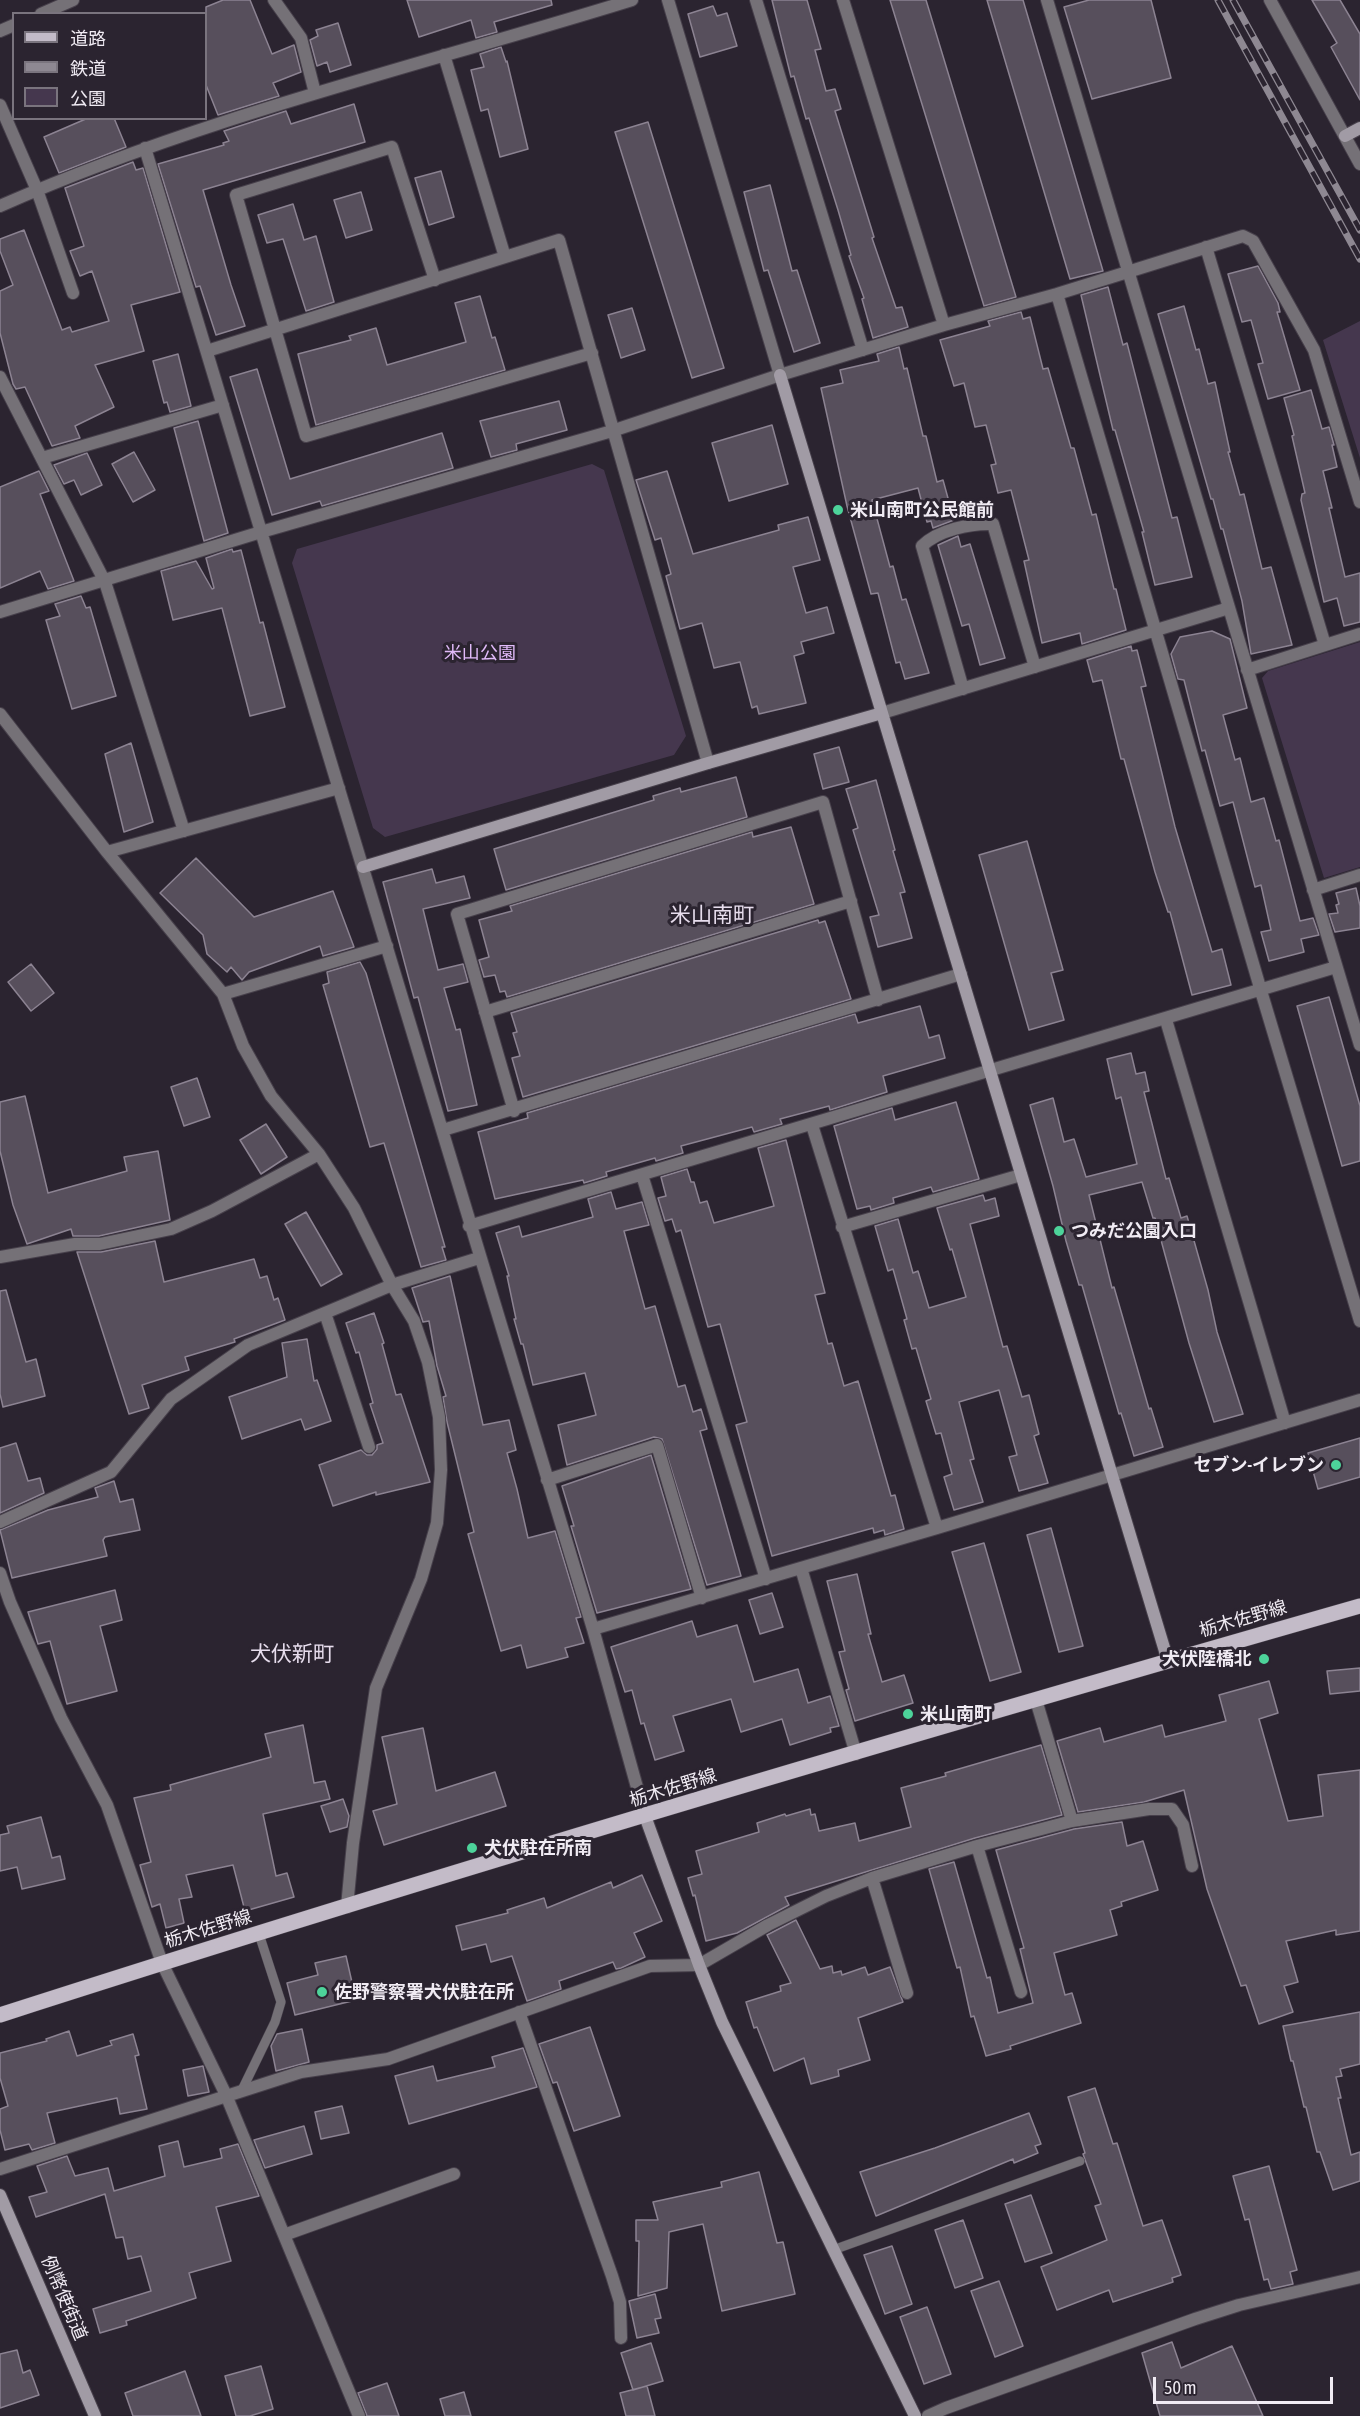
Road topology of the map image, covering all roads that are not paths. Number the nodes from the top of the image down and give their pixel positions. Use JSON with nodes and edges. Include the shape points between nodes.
{"nodes":[{"id":1,"x":73,"y":0,"type":"edge"},
{"id":2,"x":274,"y":0,"type":"edge"},
{"id":3,"x":632,"y":0,"type":"edge"},
{"id":4,"x":668,"y":0,"type":"edge"},
{"id":5,"x":756,"y":0,"type":"edge"},
{"id":6,"x":843,"y":0,"type":"edge"},
{"id":7,"x":1047,"y":0,"type":"edge"},
{"id":8,"x":1270,"y":0,"type":"edge"},
{"id":9,"x":615,"y":2,"type":"edge"},
{"id":10,"x":46,"y":12,"type":"edge"},
{"id":11,"x":444,"y":55,"type":"junction"},
{"id":12,"x":315,"y":93,"type":"junction"},
{"id":13,"x":0,"y":105,"type":"edge"},
{"id":14,"x":1360,"y":128,"type":"edge"},
{"id":15,"x":1345,"y":136,"type":"junction"},
{"id":16,"x":145,"y":147,"type":"junction"},
{"id":17,"x":1360,"y":164,"type":"edge"},
{"id":18,"x":37,"y":190,"type":"junction"},
{"id":19,"x":0,"y":206,"type":"edge"},
{"id":20,"x":1206,"y":247,"type":"junction"},
{"id":21,"x":505,"y":257,"type":"junction"},
{"id":22,"x":1128,"y":272,"type":"junction"},
{"id":23,"x":435,"y":280,"type":"junction"},
{"id":24,"x":73,"y":293,"type":"dead end"},
{"id":25,"x":1057,"y":294,"type":"junction"},
{"id":26,"x":944,"y":325,"type":"junction"},
{"id":27,"x":276,"y":330,"type":"junction"},
{"id":28,"x":863,"y":350,"type":"junction"},
{"id":29,"x":207,"y":351,"type":"junction"},
{"id":30,"x":591,"y":353,"type":"junction"},
{"id":31,"x":780,"y":375,"type":"junction"},
{"id":32,"x":0,"y":377,"type":"edge"},
{"id":33,"x":223,"y":405,"type":"junction"},
{"id":34,"x":612,"y":430,"type":"junction"},
{"id":35,"x":42,"y":458,"type":"junction"},
{"id":36,"x":1360,"y":502,"type":"edge"},
{"id":37,"x":261,"y":532,"type":"junction"},
{"id":38,"x":105,"y":582,"type":"junction"},
{"id":39,"x":1229,"y":608,"type":"junction"},
{"id":40,"x":0,"y":612,"type":"edge"},
{"id":41,"x":1156,"y":630,"type":"junction"},
{"id":42,"x":1360,"y":634,"type":"edge"},
{"id":43,"x":1325,"y":645,"type":"junction"},
{"id":44,"x":1035,"y":667,"type":"junction"},
{"id":45,"x":1248,"y":670,"type":"junction"},
{"id":46,"x":963,"y":689,"type":"junction"},
{"id":47,"x":882,"y":713,"type":"junction"},
{"id":48,"x":0,"y":714,"type":"edge"},
{"id":49,"x":708,"y":763,"type":"junction"},
{"id":50,"x":339,"y":788,"type":"junction"},
{"id":51,"x":184,"y":831,"type":"junction"},
{"id":52,"x":107,"y":852,"type":"junction"},
{"id":53,"x":363,"y":867,"type":"junction"},
{"id":54,"x":1360,"y":875,"type":"edge"},
{"id":55,"x":1313,"y":890,"type":"junction"},
{"id":56,"x":851,"y":901,"type":"junction"},
{"id":57,"x":387,"y":946,"type":"junction"},
{"id":58,"x":1336,"y":967,"type":"junction"},
{"id":59,"x":961,"y":974,"type":"junction"},
{"id":60,"x":1261,"y":991,"type":"junction"},
{"id":61,"x":223,"y":994,"type":"junction"},
{"id":62,"x":878,"y":1000,"type":"junction"},
{"id":63,"x":485,"y":1012,"type":"junction"},
{"id":64,"x":1166,"y":1020,"type":"junction"},
{"id":65,"x":1360,"y":1045,"type":"edge"},
{"id":66,"x":990,"y":1069,"type":"junction"},
{"id":67,"x":514,"y":1111,"type":"junction"},
{"id":68,"x":812,"y":1125,"type":"junction"},
{"id":69,"x":443,"y":1130,"type":"junction"},
{"id":70,"x":319,"y":1155,"type":"junction"},
{"id":71,"x":642,"y":1175,"type":"junction"},
{"id":72,"x":1021,"y":1175,"type":"junction"},
{"id":73,"x":469,"y":1226,"type":"junction"},
{"id":74,"x":842,"y":1227,"type":"junction"},
{"id":75,"x":0,"y":1257,"type":"edge"},
{"id":76,"x":479,"y":1258,"type":"junction"},
{"id":77,"x":392,"y":1285,"type":"junction"},
{"id":78,"x":325,"y":1313,"type":"junction"},
{"id":79,"x":1360,"y":1321,"type":"edge"},
{"id":80,"x":1360,"y":1400,"type":"edge"},
{"id":81,"x":1285,"y":1423,"type":"junction"},
{"id":82,"x":369,"y":1447,"type":"dead end"},
{"id":83,"x":1112,"y":1475,"type":"junction"},
{"id":84,"x":547,"y":1480,"type":"junction"},
{"id":85,"x":0,"y":1522,"type":"edge"},
{"id":86,"x":937,"y":1528,"type":"junction"},
{"id":87,"x":801,"y":1568,"type":"junction"},
{"id":88,"x":0,"y":1573,"type":"edge"},
{"id":89,"x":766,"y":1579,"type":"junction"},
{"id":90,"x":702,"y":1598,"type":"junction"},
{"id":91,"x":1360,"y":1606,"type":"edge"},
{"id":92,"x":593,"y":1629,"type":"junction"},
{"id":93,"x":1168,"y":1661,"type":"junction"},
{"id":94,"x":1036,"y":1700,"type":"junction"},
{"id":95,"x":856,"y":1754,"type":"junction"},
{"id":96,"x":645,"y":1816,"type":"junction"},
{"id":97,"x":1072,"y":1821,"type":"junction"},
{"id":98,"x":977,"y":1846,"type":"junction"},
{"id":99,"x":1192,"y":1866,"type":"dead end"},
{"id":100,"x":872,"y":1878,"type":"junction"},
{"id":101,"x":347,"y":1907,"type":"junction"},
{"id":102,"x":259,"y":1934,"type":"junction"},
{"id":103,"x":162,"y":1963,"type":"junction"},
{"id":104,"x":699,"y":1965,"type":"junction"},
{"id":105,"x":1021,"y":1992,"type":"dead end"},
{"id":106,"x":907,"y":1993,"type":"dead end"},
{"id":107,"x":519,"y":2012,"type":"junction"},
{"id":108,"x":0,"y":2015,"type":"edge"},
{"id":109,"x":242,"y":2090,"type":"junction"},
{"id":110,"x":226,"y":2095,"type":"junction"},
{"id":111,"x":1080,"y":2161,"type":"dead end"},
{"id":112,"x":0,"y":2169,"type":"edge"},
{"id":113,"x":454,"y":2174,"type":"dead end"},
{"id":114,"x":0,"y":2195,"type":"edge"},
{"id":115,"x":284,"y":2235,"type":"junction"},
{"id":116,"x":833,"y":2250,"type":"junction"},
{"id":117,"x":1360,"y":2277,"type":"edge"},
{"id":118,"x":621,"y":2337,"type":"dead end"},
{"id":119,"x":95,"y":2416,"type":"edge"},
{"id":120,"x":360,"y":2416,"type":"edge"},
{"id":121,"x":915,"y":2416,"type":"edge"},
{"id":122,"x":928,"y":2416,"type":"edge"}],
"edges":[{"from":1,"to":10,"type":"street"},
{"from":2,"to":12,"type":"street","via":[[301,38]]},
{"from":3,"to":9,"type":"street"},
{"from":4,"to":31,"type":"street"},
{"from":5,"to":28,"type":"street"},
{"from":6,"to":26,"type":"street"},
{"from":7,"to":22,"type":"street"},
{"from":8,"to":15,"type":"street"},
{"from":9,"to":11,"type":"street"},
{"from":11,"to":12,"type":"street"},
{"from":11,"to":21,"type":"street"},
{"from":12,"to":16,"type":"street"},
{"from":13,"to":18,"type":"street"},
{"from":14,"to":15,"type":"street"},
{"from":15,"to":17,"type":"street"},
{"from":16,"to":18,"type":"street"},
{"from":16,"to":29,"type":"street"},
{"from":18,"to":19,"type":"street"},
{"from":18,"to":24,"type":"street"},
{"from":20,"to":22,"type":"street"},
{"from":20,"to":36,"type":"street","via":[[1243,236],[1253,241],[1314,350]]},
{"from":20,"to":43,"type":"street"},
{"from":21,"to":23,"type":"street"},
{"from":21,"to":30,"type":"street","via":[[559,240]]},
{"from":22,"to":25,"type":"street"},
{"from":22,"to":39,"type":"street"},
{"from":23,"to":27,"type":"street"},
{"from":23,"to":27,"type":"street","via":[[392,147],[236,195]]},
{"from":25,"to":26,"type":"street"},
{"from":25,"to":41,"type":"street"},
{"from":26,"to":28,"type":"street"},
{"from":27,"to":29,"type":"street"},
{"from":27,"to":30,"type":"street","via":[[306,436]]},
{"from":28,"to":31,"type":"street"},
{"from":29,"to":33,"type":"street"},
{"from":30,"to":34,"type":"street"},
{"from":31,"to":34,"type":"street"},
{"from":31,"to":47,"type":"street"},
{"from":32,"to":35,"type":"street"},
{"from":33,"to":35,"type":"street"},
{"from":33,"to":37,"type":"street"},
{"from":34,"to":37,"type":"street"},
{"from":34,"to":49,"type":"street"},
{"from":35,"to":38,"type":"street"},
{"from":37,"to":38,"type":"street"},
{"from":37,"to":50,"type":"street"},
{"from":38,"to":40,"type":"street"},
{"from":38,"to":51,"type":"street"},
{"from":39,"to":41,"type":"street"},
{"from":39,"to":45,"type":"street"},
{"from":41,"to":44,"type":"street"},
{"from":41,"to":60,"type":"street"},
{"from":42,"to":43,"type":"street"},
{"from":43,"to":45,"type":"street"},
{"from":44,"to":46,"type":"street"},
{"from":44,"to":46,"type":"street","via":[[993,524],[978,523],[930,538],[922,546]]},
{"from":45,"to":55,"type":"street"},
{"from":46,"to":47,"type":"street"},
{"from":47,"to":49,"type":"street"},
{"from":47,"to":59,"type":"street"},
{"from":48,"to":52,"type":"street"},
{"from":49,"to":53,"type":"street"},
{"from":50,"to":51,"type":"street"},
{"from":50,"to":53,"type":"street"},
{"from":51,"to":52,"type":"street"},
{"from":52,"to":61,"type":"street"},
{"from":53,"to":57,"type":"street"},
{"from":54,"to":55,"type":"street"},
{"from":55,"to":58,"type":"street"},
{"from":56,"to":62,"type":"street"},
{"from":56,"to":63,"type":"street"},
{"from":56,"to":63,"type":"street","via":[[823,802],[457,914]]},
{"from":57,"to":61,"type":"street"},
{"from":57,"to":69,"type":"street"},
{"from":58,"to":60,"type":"street"},
{"from":58,"to":65,"type":"street"},
{"from":59,"to":62,"type":"street"},
{"from":59,"to":66,"type":"street"},
{"from":60,"to":64,"type":"street"},
{"from":60,"to":79,"type":"street"},
{"from":61,"to":70,"type":"street","via":[[243,1046],[271,1096]]},
{"from":62,"to":67,"type":"street"},
{"from":63,"to":67,"type":"street"},
{"from":64,"to":66,"type":"street"},
{"from":64,"to":81,"type":"street"},
{"from":66,"to":68,"type":"street"},
{"from":66,"to":72,"type":"street"},
{"from":67,"to":69,"type":"street"},
{"from":68,"to":71,"type":"street"},
{"from":68,"to":74,"type":"street"},
{"from":69,"to":73,"type":"street"},
{"from":70,"to":75,"type":"street","via":[[171,1229],[100,1244],[75,1244]]},
{"from":70,"to":77,"type":"street","via":[[354,1208]]},
{"from":71,"to":73,"type":"street"},
{"from":71,"to":89,"type":"street"},
{"from":72,"to":74,"type":"street"},
{"from":72,"to":83,"type":"street"},
{"from":73,"to":76,"type":"street"},
{"from":74,"to":86,"type":"street"},
{"from":76,"to":77,"type":"street"},
{"from":76,"to":84,"type":"street"},
{"from":77,"to":78,"type":"street"},
{"from":77,"to":101,"type":"street","via":[[414,1321],[428,1362],[439,1417],[441,1470],[436,1523],[421,1579],[376,1688]]},
{"from":78,"to":82,"type":"street"},
{"from":78,"to":85,"type":"street","via":[[248,1345],[171,1399],[111,1473]]},
{"from":80,"to":81,"type":"street"},
{"from":81,"to":83,"type":"street"},
{"from":83,"to":86,"type":"street"},
{"from":83,"to":93,"type":"street"},
{"from":84,"to":90,"type":"street","via":[[657,1445]]},
{"from":84,"to":92,"type":"street"},
{"from":86,"to":87,"type":"street"},
{"from":87,"to":89,"type":"street"},
{"from":87,"to":95,"type":"street"},
{"from":88,"to":103,"type":"street","via":[[61,1718],[116,1827]]},
{"from":89,"to":90,"type":"street"},
{"from":90,"to":92,"type":"street"},
{"from":91,"to":93,"type":"main road","name":"栃木佐野線"},
{"from":92,"to":96,"type":"street"},
{"from":93,"to":94,"type":"main road","name":"栃木佐野線"},
{"from":94,"to":95,"type":"main road","name":"栃木佐野線"},
{"from":94,"to":97,"type":"street"},
{"from":95,"to":96,"type":"main road","name":"栃木佐野線"},
{"from":96,"to":101,"type":"main road","name":"栃木佐野線"},
{"from":96,"to":104,"type":"street"},
{"from":97,"to":98,"type":"street"},
{"from":97,"to":99,"type":"street","via":[[1172,1809],[1183,1825]]},
{"from":98,"to":100,"type":"street"},
{"from":98,"to":105,"type":"street"},
{"from":100,"to":104,"type":"street","via":[[768,1925]]},
{"from":100,"to":106,"type":"street"},
{"from":101,"to":102,"type":"main road","name":"栃木佐野線"},
{"from":102,"to":103,"type":"main road","name":"栃木佐野線"},
{"from":102,"to":109,"type":"lane","via":[[281,2002]]},
{"from":103,"to":108,"type":"main road","name":"栃木佐野線"},
{"from":103,"to":110,"type":"street"},
{"from":104,"to":107,"type":"street","via":[[650,1966]]},
{"from":104,"to":116,"type":"street","via":[[722,2022]]},
{"from":107,"to":109,"type":"street","via":[[388,2059],[301,2072]]},
{"from":107,"to":118,"type":"street","via":[[612,2276],[620,2302]]},
{"from":109,"to":110,"type":"street"},
{"from":110,"to":112,"type":"street"},
{"from":110,"to":115,"type":"street"},
{"from":111,"to":116,"type":"lane"},
{"from":113,"to":115,"type":"street"},
{"from":114,"to":119,"type":"street","name":"例幣使街道"},
{"from":115,"to":120,"type":"street"},
{"from":116,"to":121,"type":"street"},
{"from":117,"to":122,"type":"street","via":[[1195,2319]]}]}
